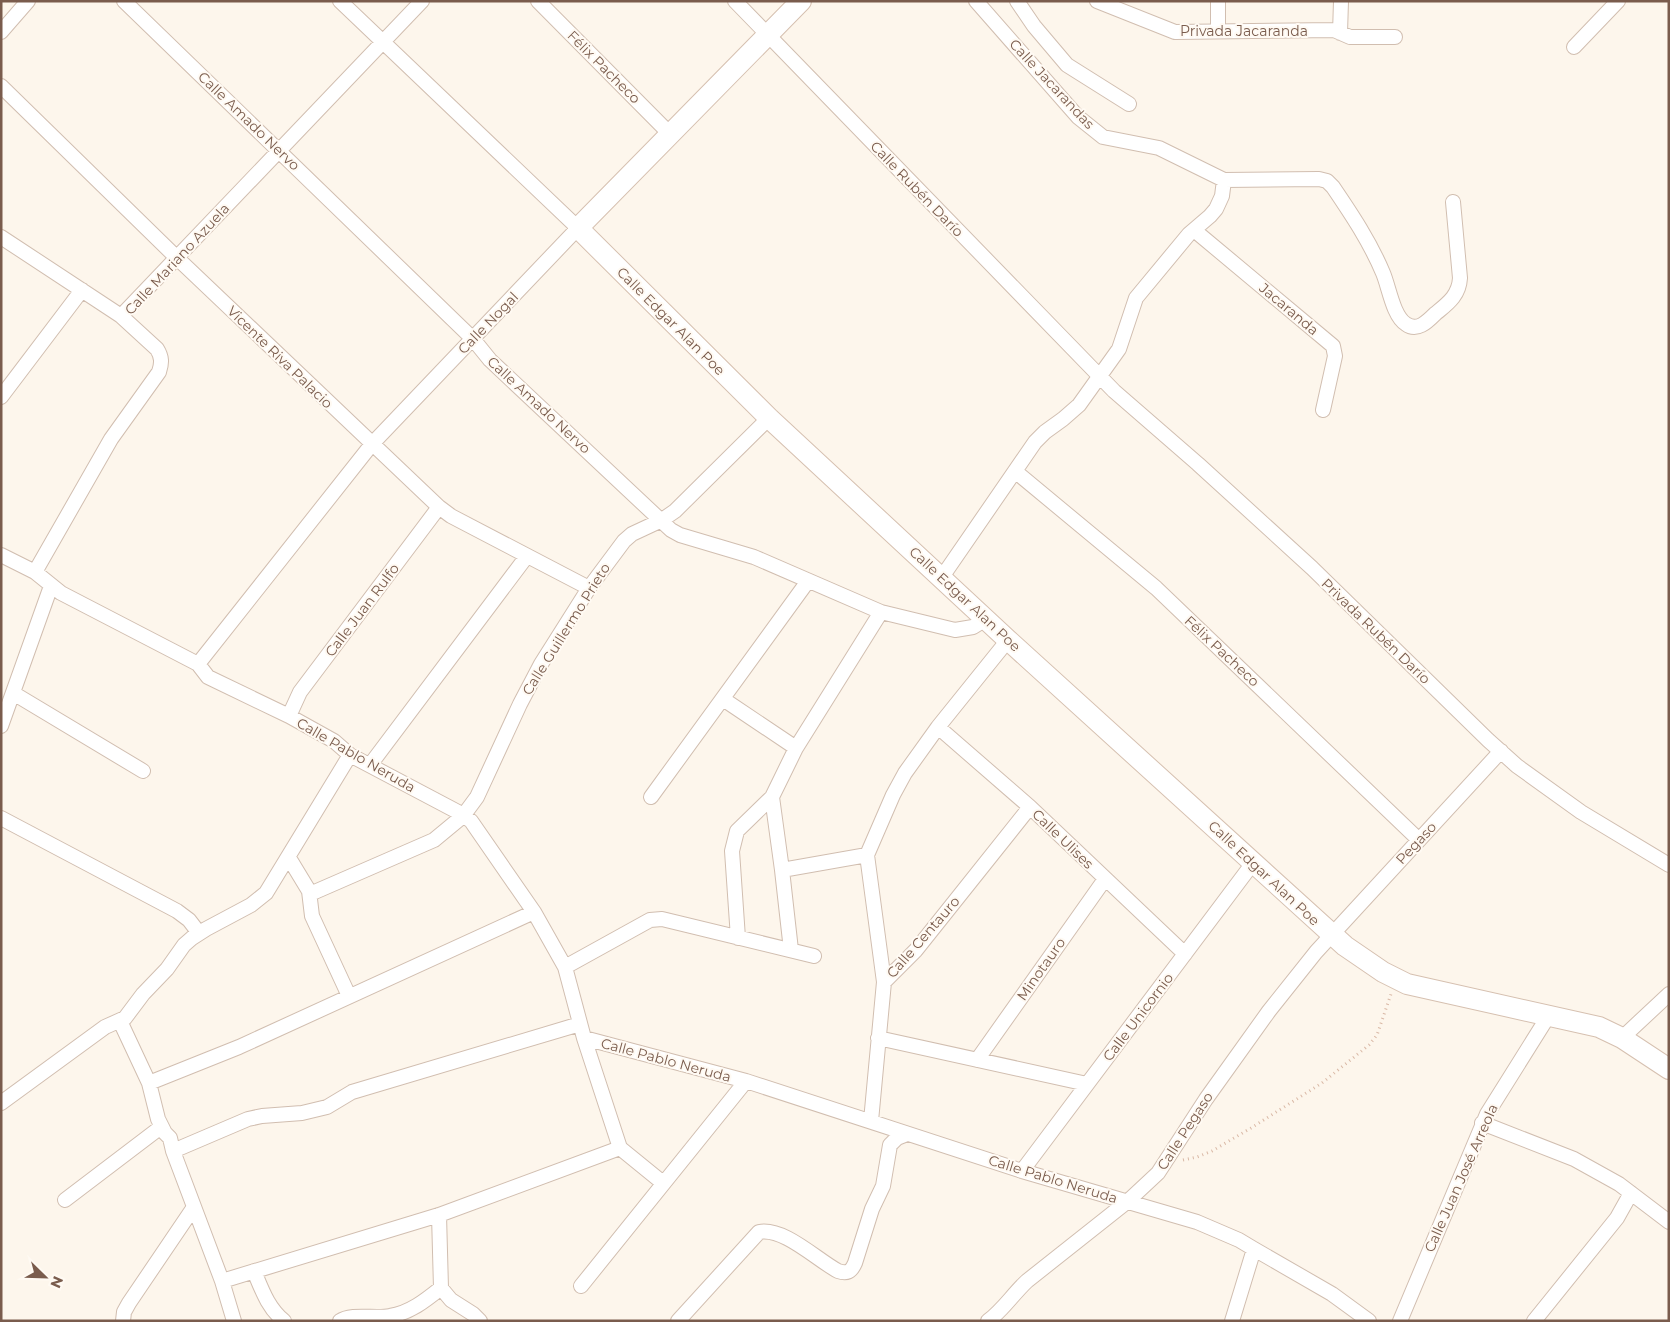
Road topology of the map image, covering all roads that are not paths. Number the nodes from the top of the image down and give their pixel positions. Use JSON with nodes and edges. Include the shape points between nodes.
{"nodes":[{"id":1,"x":28,"y":1,"type":"edge"},
{"id":2,"x":124,"y":1,"type":"edge"},
{"id":3,"x":340,"y":1,"type":"edge"},
{"id":4,"x":422,"y":1,"type":"edge"},
{"id":5,"x":538,"y":1,"type":"edge"},
{"id":6,"x":734,"y":1,"type":"edge"},
{"id":7,"x":801,"y":1,"type":"edge"},
{"id":8,"x":976,"y":1,"type":"edge"},
{"id":9,"x":1017,"y":1,"type":"edge"},
{"id":10,"x":1097,"y":1,"type":"edge"},
{"id":11,"x":1218,"y":1,"type":"edge"},
{"id":12,"x":1341,"y":1,"type":"edge"},
{"id":13,"x":1618,"y":1,"type":"edge"},
{"id":14,"x":1218,"y":31,"type":"junction"},
{"id":15,"x":1,"y":32,"type":"edge"},
{"id":16,"x":1340,"y":33,"type":"junction"},
{"id":17,"x":767,"y":35,"type":"junction"},
{"id":18,"x":1395,"y":38,"type":"dead end"},
{"id":19,"x":381,"y":43,"type":"junction"},
{"id":20,"x":1574,"y":47,"type":"dead end"},
{"id":21,"x":1,"y":86,"type":"edge"},
{"id":22,"x":1129,"y":104,"type":"dead end"},
{"id":23,"x":670,"y":134,"type":"junction"},
{"id":24,"x":280,"y":150,"type":"junction"},
{"id":25,"x":1224,"y":180,"type":"junction"},
{"id":26,"x":1453,"y":202,"type":"dead end"},
{"id":27,"x":578,"y":228,"type":"junction"},
{"id":28,"x":1194,"y":230,"type":"junction"},
{"id":29,"x":1,"y":237,"type":"edge"},
{"id":30,"x":176,"y":257,"type":"junction"},
{"id":31,"x":82,"y":290,"type":"junction"},
{"id":32,"x":122,"y":316,"type":"junction"},
{"id":33,"x":473,"y":339,"type":"junction"},
{"id":34,"x":1100,"y":376,"type":"junction"},
{"id":35,"x":1,"y":396,"type":"edge"},
{"id":36,"x":1323,"y":410,"type":"dead end"},
{"id":37,"x":769,"y":418,"type":"junction"},
{"id":38,"x":372,"y":444,"type":"junction"},
{"id":39,"x":1016,"y":472,"type":"junction"},
{"id":40,"x":439,"y":508,"type":"junction"},
{"id":41,"x":662,"y":520,"type":"junction"},
{"id":42,"x":1,"y":555,"type":"edge"},
{"id":43,"x":528,"y":556,"type":"junction"},
{"id":44,"x":35,"y":572,"type":"junction"},
{"id":45,"x":942,"y":577,"type":"junction"},
{"id":46,"x":808,"y":581,"type":"junction"},
{"id":47,"x":50,"y":586,"type":"junction"},
{"id":48,"x":589,"y":588,"type":"junction"},
{"id":49,"x":881,"y":612,"type":"junction"},
{"id":50,"x":986,"y":619,"type":"junction"},
{"id":51,"x":1008,"y":640,"type":"junction"},
{"id":52,"x":198,"y":664,"type":"junction"},
{"id":53,"x":13,"y":693,"type":"junction"},
{"id":54,"x":723,"y":699,"type":"junction"},
{"id":55,"x":289,"y":716,"type":"junction"},
{"id":56,"x":1,"y":726,"type":"edge"},
{"id":57,"x":938,"y":727,"type":"junction"},
{"id":58,"x":796,"y":748,"type":"junction"},
{"id":59,"x":1501,"y":751,"type":"junction"},
{"id":60,"x":350,"y":755,"type":"junction"},
{"id":61,"x":370,"y":765,"type":"junction"},
{"id":62,"x":143,"y":771,"type":"dead end"},
{"id":63,"x":651,"y":797,"type":"dead end"},
{"id":64,"x":772,"y":797,"type":"junction"},
{"id":65,"x":1030,"y":807,"type":"junction"},
{"id":66,"x":463,"y":816,"type":"junction"},
{"id":67,"x":1,"y":818,"type":"edge"},
{"id":68,"x":1419,"y":840,"type":"junction"},
{"id":69,"x":867,"y":854,"type":"junction"},
{"id":70,"x":289,"y":858,"type":"junction"},
{"id":71,"x":1253,"y":863,"type":"junction"},
{"id":72,"x":1669,"y":865,"type":"edge"},
{"id":73,"x":782,"y":870,"type":"junction"},
{"id":74,"x":1105,"y":879,"type":"junction"},
{"id":75,"x":310,"y":894,"type":"junction"},
{"id":76,"x":534,"y":912,"type":"junction"},
{"id":77,"x":199,"y":933,"type":"junction"},
{"id":78,"x":1331,"y":935,"type":"junction"},
{"id":79,"x":738,"y":938,"type":"junction"},
{"id":80,"x":791,"y":950,"type":"junction"},
{"id":81,"x":1185,"y":954,"type":"junction"},
{"id":82,"x":814,"y":956,"type":"dead end"},
{"id":83,"x":565,"y":967,"type":"junction"},
{"id":84,"x":884,"y":982,"type":"junction"},
{"id":85,"x":1669,"y":994,"type":"edge"},
{"id":86,"x":349,"y":996,"type":"junction"},
{"id":87,"x":1549,"y":1015,"type":"junction"},
{"id":88,"x":120,"y":1021,"type":"junction"},
{"id":89,"x":580,"y":1024,"type":"junction"},
{"id":90,"x":584,"y":1038,"type":"junction"},
{"id":91,"x":878,"y":1038,"type":"junction"},
{"id":92,"x":1622,"y":1038,"type":"junction"},
{"id":93,"x":977,"y":1060,"type":"junction"},
{"id":94,"x":1669,"y":1069,"type":"edge"},
{"id":95,"x":746,"y":1081,"type":"junction"},
{"id":96,"x":149,"y":1083,"type":"junction"},
{"id":97,"x":1087,"y":1084,"type":"junction"},
{"id":98,"x":1,"y":1103,"type":"edge"},
{"id":99,"x":871,"y":1121,"type":"junction"},
{"id":100,"x":1482,"y":1124,"type":"junction"},
{"id":101,"x":161,"y":1127,"type":"junction"},
{"id":102,"x":907,"y":1134,"type":"junction"},
{"id":103,"x":620,"y":1148,"type":"junction"},
{"id":104,"x":173,"y":1151,"type":"junction"},
{"id":105,"x":1022,"y":1171,"type":"junction"},
{"id":106,"x":663,"y":1183,"type":"junction"},
{"id":107,"x":1632,"y":1193,"type":"junction"},
{"id":108,"x":65,"y":1200,"type":"dead end"},
{"id":109,"x":1128,"y":1201,"type":"junction"},
{"id":110,"x":194,"y":1206,"type":"junction"},
{"id":111,"x":439,"y":1215,"type":"junction"},
{"id":112,"x":1669,"y":1222,"type":"edge"},
{"id":113,"x":1254,"y":1249,"type":"junction"},
{"id":114,"x":254,"y":1271,"type":"junction"},
{"id":115,"x":222,"y":1281,"type":"junction"},
{"id":116,"x":581,"y":1286,"type":"dead end"},
{"id":117,"x":441,"y":1288,"type":"junction"},
{"id":118,"x":123,"y":1321,"type":"edge"},
{"id":119,"x":234,"y":1321,"type":"edge"},
{"id":120,"x":284,"y":1321,"type":"edge"},
{"id":121,"x":340,"y":1321,"type":"edge"},
{"id":122,"x":480,"y":1321,"type":"edge"},
{"id":123,"x":678,"y":1321,"type":"edge"},
{"id":124,"x":988,"y":1321,"type":"edge"},
{"id":125,"x":1232,"y":1321,"type":"edge"},
{"id":126,"x":1369,"y":1321,"type":"edge"},
{"id":127,"x":1400,"y":1321,"type":"edge"},
{"id":128,"x":1534,"y":1321,"type":"edge"}],
"edges":[{"from":1,"to":15,"type":"street"},
{"from":2,"to":24,"type":"street","name":"Calle Amado Nervo"},
{"from":3,"to":19,"type":"street","name":"Calle Edgar Alan Poe"},
{"from":4,"to":19,"type":"street","name":"Calle Mariano Azuela"},
{"from":5,"to":23,"type":"street","name":"Félix Pacheco"},
{"from":6,"to":17,"type":"street","name":"Calle Rubén Darío"},
{"from":7,"to":17,"type":"street","name":"Calle Nogal"},
{"from":8,"to":25,"type":"street","name":"Calle Jacarandas","via":[[1078,117],[1098,134],[1109,139],[1151,145]]},
{"from":9,"to":22,"type":"street","via":[[1067,65]]},
{"from":10,"to":14,"type":"street","name":"Privada Jacaranda","via":[[1175,32]]},
{"from":11,"to":14,"type":"street"},
{"from":12,"to":16,"type":"street"},
{"from":13,"to":20,"type":"street"},
{"from":14,"to":16,"type":"street","name":"Privada Jacaranda","via":[[1334,30]]},
{"from":16,"to":18,"type":"street","name":"Privada Jacaranda","via":[[1350,37]]},
{"from":17,"to":23,"type":"street","name":"Calle Nogal"},
{"from":17,"to":34,"type":"street","name":"Calle Rubén Darío"},
{"from":19,"to":24,"type":"street","name":"Calle Mariano Azuela"},
{"from":19,"to":27,"type":"street","name":"Calle Edgar Alan Poe"},
{"from":21,"to":30,"type":"street","name":"Vicente Riva Palacio"},
{"from":23,"to":27,"type":"street","name":"Calle Nogal"},
{"from":24,"to":30,"type":"street","name":"Calle Mariano Azuela"},
{"from":24,"to":33,"type":"street","name":"Calle Amado Nervo"},
{"from":25,"to":26,"type":"street","via":[[1319,179],[1331,184],[1372,248],[1397,313],[1405,324],[1416,327],[1428,322],[1459,290]]},
{"from":25,"to":28,"type":"street","via":[[1216,209]]},
{"from":27,"to":33,"type":"street","name":"Calle Nogal"},
{"from":27,"to":37,"type":"street","name":"Calle Edgar Alan Poe"},
{"from":28,"to":34,"type":"street","via":[[1136,298],[1121,346]]},
{"from":28,"to":36,"type":"street","name":"Jacaranda","via":[[1333,346],[1335,356]]},
{"from":29,"to":31,"type":"street"},
{"from":30,"to":32,"type":"street","name":"Calle Mariano Azuela"},
{"from":30,"to":38,"type":"street","name":"Vicente Riva Palacio"},
{"from":31,"to":32,"type":"street"},
{"from":31,"to":35,"type":"street"},
{"from":32,"to":44,"type":"street","name":"Calle Mariano Azuela","via":[[160,354],[159,372],[111,440]]},
{"from":33,"to":38,"type":"street","name":"Calle Nogal"},
{"from":33,"to":41,"type":"street","name":"Calle Amado Nervo","via":[[490,360]]},
{"from":34,"to":39,"type":"street","via":[[1079,405],[1040,436]]},
{"from":34,"to":59,"type":"street","name":"Privada Rubén Darío","via":[[1312,568]]},
{"from":37,"to":41,"type":"street","name":"Calle Guillermo Prieto"},
{"from":37,"to":45,"type":"street","name":"Calle Edgar Alan Poe"},
{"from":38,"to":40,"type":"street","name":"Vicente Riva Palacio"},
{"from":38,"to":52,"type":"street","name":"Calle Nogal"},
{"from":39,"to":45,"type":"street"},
{"from":39,"to":68,"type":"street","name":"Félix Pacheco","via":[[1156,588]]},
{"from":40,"to":43,"type":"street","name":"Vicente Riva Palacio"},
{"from":40,"to":55,"type":"street","name":"Calle Juan Rulfo","via":[[300,692]]},
{"from":41,"to":46,"type":"street","name":"Calle Amado Nervo","via":[[680,535],[754,557]]},
{"from":41,"to":48,"type":"street","name":"Calle Guillermo Prieto","via":[[624,541]]},
{"from":42,"to":44,"type":"street","name":"Calle Pablo Neruda"},
{"from":43,"to":48,"type":"street","name":"Vicente Riva Palacio"},
{"from":43,"to":61,"type":"street"},
{"from":44,"to":47,"type":"street","name":"Calle Pablo Neruda"},
{"from":45,"to":50,"type":"street","name":"Calle Edgar Alan Poe"},
{"from":46,"to":49,"type":"street","name":"Calle Amado Nervo"},
{"from":46,"to":54,"type":"street"},
{"from":47,"to":52,"type":"street","name":"Calle Pablo Neruda"},
{"from":47,"to":53,"type":"street"},
{"from":48,"to":66,"type":"street","name":"Calle Guillermo Prieto","via":[[541,664],[476,797]]},
{"from":49,"to":50,"type":"street","name":"Calle Amado Nervo","via":[[955,630],[973,627]]},
{"from":49,"to":58,"type":"street"},
{"from":50,"to":51,"type":"street","name":"Calle Edgar Alan Poe"},
{"from":51,"to":57,"type":"street"},
{"from":51,"to":71,"type":"street","name":"Calle Edgar Alan Poe"},
{"from":52,"to":55,"type":"street","name":"Calle Pablo Neruda","via":[[208,677]]},
{"from":53,"to":56,"type":"street"},
{"from":53,"to":62,"type":"street"},
{"from":54,"to":58,"type":"street"},
{"from":54,"to":63,"type":"street"},
{"from":55,"to":60,"type":"street","name":"Calle Pablo Neruda","via":[[334,741]]},
{"from":57,"to":65,"type":"street","name":"Calle Ulises"},
{"from":57,"to":69,"type":"street","via":[[905,773]]},
{"from":58,"to":64,"type":"street"},
{"from":59,"to":68,"type":"street","name":"Pegaso"},
{"from":59,"to":72,"type":"street","name":"Privada Rubén Darío","via":[[1581,812]]},
{"from":60,"to":61,"type":"street","name":"Calle Pablo Neruda"},
{"from":60,"to":70,"type":"street"},
{"from":61,"to":66,"type":"street","name":"Calle Pablo Neruda"},
{"from":64,"to":73,"type":"street"},
{"from":64,"to":79,"type":"street","via":[[737,831],[734,842]]},
{"from":65,"to":74,"type":"street","name":"Calle Ulises"},
{"from":65,"to":84,"type":"street","name":"Calle Centauro","via":[[916,950]]},
{"from":66,"to":75,"type":"street","name":"Calle Guillermo Prieto","via":[[434,840]]},
{"from":66,"to":76,"type":"street","name":"Calle Pablo Neruda","via":[[481,834]]},
{"from":67,"to":77,"type":"street","via":[[177,911]]},
{"from":68,"to":78,"type":"street","name":"Pegaso"},
{"from":69,"to":73,"type":"street"},
{"from":69,"to":84,"type":"street"},
{"from":70,"to":75,"type":"street"},
{"from":70,"to":77,"type":"street","via":[[259,900]]},
{"from":71,"to":78,"type":"street","name":"Calle Edgar Alan Poe"},
{"from":71,"to":81,"type":"street","name":"Calle Unicornio"},
{"from":73,"to":80,"type":"street"},
{"from":74,"to":81,"type":"street","name":"Calle Ulises"},
{"from":74,"to":93,"type":"street","name":"Minotauro"},
{"from":75,"to":86,"type":"street","via":[[312,916]]},
{"from":76,"to":83,"type":"street","name":"Calle Pablo Neruda"},
{"from":76,"to":86,"type":"street"},
{"from":77,"to":88,"type":"street","via":[[184,945]]},
{"from":78,"to":87,"type":"street","name":"Calle Edgar Alan Poe","via":[[1396,980]]},
{"from":78,"to":109,"type":"street","name":"Calle Pegaso","via":[[1268,1011],[1168,1160],[1154,1178]]},
{"from":79,"to":80,"type":"street"},
{"from":79,"to":83,"type":"street","via":[[662,919],[650,920]]},
{"from":80,"to":82,"type":"street"},
{"from":81,"to":97,"type":"street","name":"Calle Unicornio"},
{"from":83,"to":89,"type":"street","name":"Calle Pablo Neruda"},
{"from":84,"to":91,"type":"street","name":"Calle Centauro"},
{"from":85,"to":92,"type":"street"},
{"from":86,"to":96,"type":"street","via":[[239,1047]]},
{"from":87,"to":92,"type":"street","name":"Calle Edgar Alan Poe","via":[[1599,1027]]},
{"from":87,"to":100,"type":"street","name":"Calle Juan José Arreola"},
{"from":88,"to":96,"type":"street"},
{"from":88,"to":98,"type":"street","via":[[105,1027]]},
{"from":89,"to":90,"type":"street","name":"Calle Pablo Neruda"},
{"from":89,"to":104,"type":"street","via":[[352,1092],[327,1107],[248,1120]]},
{"from":90,"to":95,"type":"street","name":"Calle Pablo Neruda"},
{"from":90,"to":103,"type":"street"},
{"from":91,"to":93,"type":"street"},
{"from":91,"to":99,"type":"street","name":"Calle Centauro"},
{"from":92,"to":94,"type":"street","name":"Calle Edgar Alan Poe"},
{"from":93,"to":97,"type":"street"},
{"from":95,"to":99,"type":"street","name":"Calle Pablo Neruda"},
{"from":95,"to":106,"type":"street"},
{"from":96,"to":101,"type":"street"},
{"from":97,"to":105,"type":"street","name":"Calle Unicornio"},
{"from":99,"to":102,"type":"street","name":"Calle Pablo Neruda"},
{"from":100,"to":107,"type":"street","via":[[1574,1159]]},
{"from":100,"to":127,"type":"street","name":"Calle Juan José Arreola"},
{"from":101,"to":104,"type":"street","via":[[170,1138]]},
{"from":101,"to":108,"type":"street"},
{"from":102,"to":105,"type":"street","name":"Calle Pablo Neruda"},
{"from":102,"to":123,"type":"street","via":[[890,1145],[883,1186],[850,1271],[838,1272],[790,1240],[771,1232],[759,1232]]},
{"from":103,"to":106,"type":"street"},
{"from":103,"to":111,"type":"street"},
{"from":104,"to":110,"type":"street"},
{"from":105,"to":109,"type":"street","name":"Calle Pablo Neruda"},
{"from":106,"to":116,"type":"street"},
{"from":107,"to":112,"type":"street"},
{"from":107,"to":128,"type":"street","via":[[1617,1218]]},
{"from":109,"to":113,"type":"street","name":"Calle Pablo Neruda","via":[[1197,1222]]},
{"from":109,"to":124,"type":"street","name":"Calle Pegaso","via":[[1027,1281]]},
{"from":110,"to":115,"type":"street"},
{"from":110,"to":118,"type":"street","via":[[129,1303]]},
{"from":111,"to":114,"type":"street"},
{"from":111,"to":117,"type":"street"},
{"from":113,"to":125,"type":"street"},
{"from":113,"to":126,"type":"street","name":"Calle Pablo Neruda","via":[[1332,1294]]},
{"from":114,"to":115,"type":"street"},
{"from":114,"to":120,"type":"street","via":[[267,1303]]},
{"from":115,"to":119,"type":"street"},
{"from":117,"to":121,"type":"street","via":[[408,1311],[392,1316],[352,1317]]},
{"from":117,"to":122,"type":"street","via":[[451,1300]]}]}
